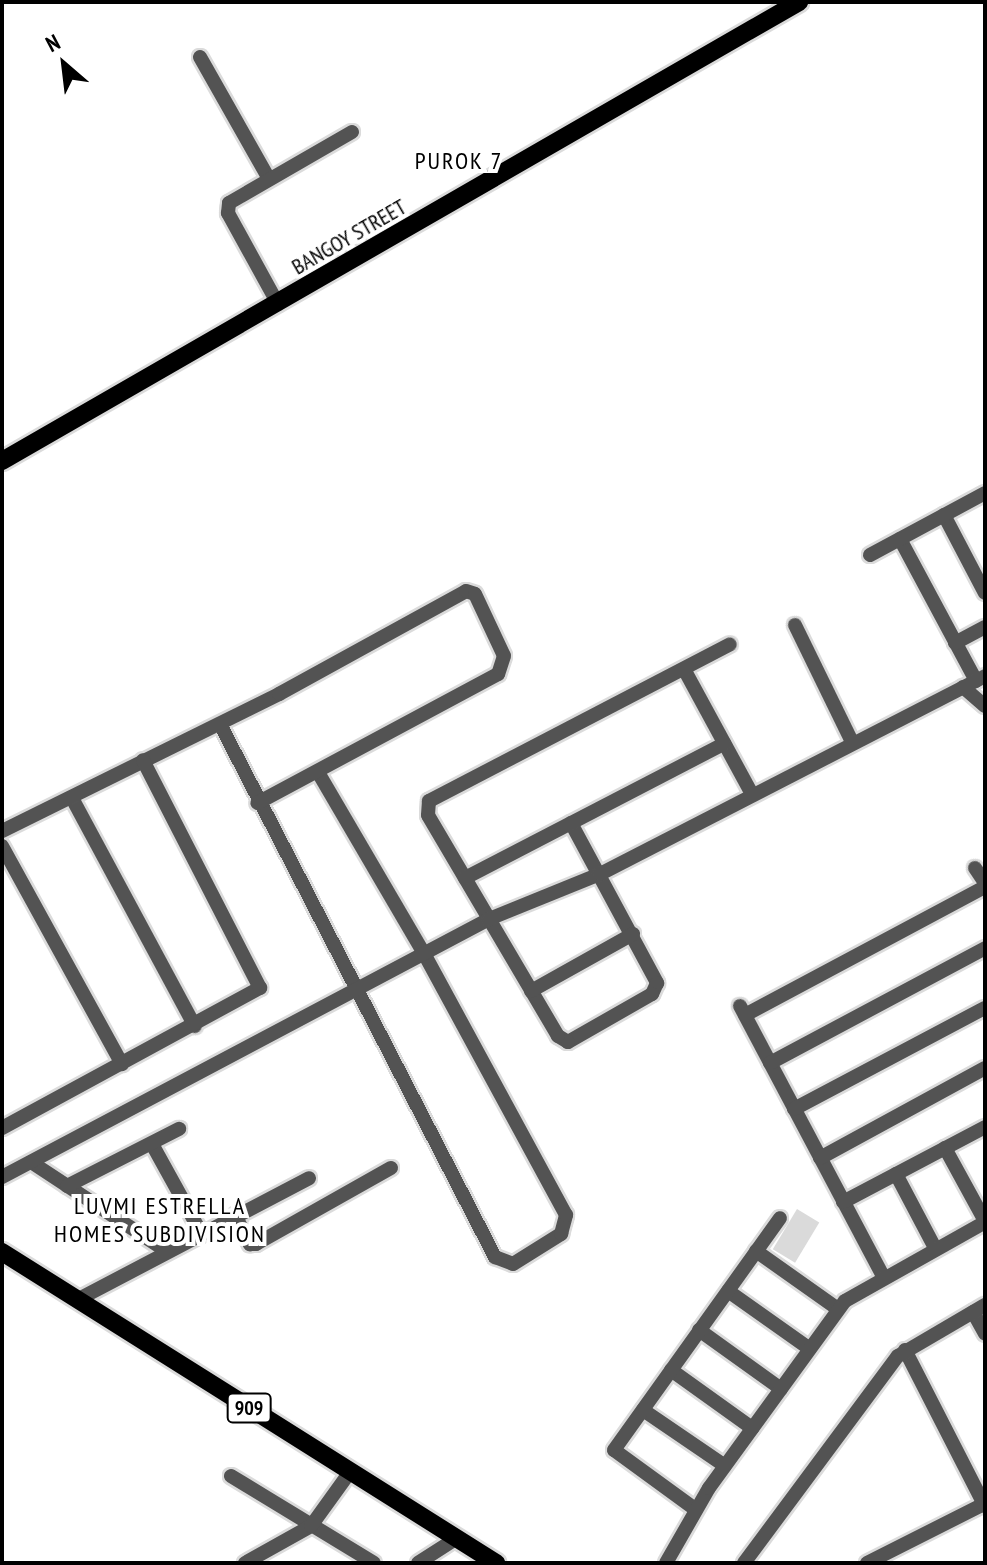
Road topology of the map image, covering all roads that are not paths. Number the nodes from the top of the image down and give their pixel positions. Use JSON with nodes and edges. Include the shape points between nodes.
{"nodes":[{"id":1,"x":799,"y":2,"type":"edge"},
{"id":2,"x":200,"y":57,"type":"dead end"},
{"id":3,"x":352,"y":132,"type":"dead end"},
{"id":4,"x":269,"y":179,"type":"junction"},
{"id":5,"x":278,"y":304,"type":"junction"},
{"id":6,"x":2,"y":461,"type":"edge"},
{"id":7,"x":985,"y":493,"type":"edge"},
{"id":8,"x":944,"y":515,"type":"junction"},
{"id":9,"x":900,"y":539,"type":"junction"},
{"id":10,"x":870,"y":555,"type":"dead end"},
{"id":11,"x":985,"y":593,"type":"edge"},
{"id":12,"x":795,"y":625,"type":"dead end"},
{"id":13,"x":985,"y":627,"type":"edge"},
{"id":14,"x":955,"y":643,"type":"junction"},
{"id":15,"x":730,"y":644,"type":"dead end"},
{"id":16,"x":684,"y":669,"type":"junction"},
{"id":17,"x":975,"y":681,"type":"edge"},
{"id":18,"x":985,"y":706,"type":"edge"},
{"id":19,"x":220,"y":724,"type":"junction"},
{"id":20,"x":852,"y":742,"type":"junction"},
{"id":21,"x":724,"y":744,"type":"junction"},
{"id":22,"x":143,"y":760,"type":"junction"},
{"id":23,"x":318,"y":772,"type":"junction"},
{"id":24,"x":752,"y":794,"type":"junction"},
{"id":25,"x":72,"y":798,"type":"junction"},
{"id":26,"x":257,"y":803,"type":"junction"},
{"id":27,"x":571,"y":823,"type":"junction"},
{"id":28,"x":2,"y":831,"type":"edge"},
{"id":29,"x":2,"y":846,"type":"edge"},
{"id":30,"x":975,"y":868,"type":"dead end"},
{"id":31,"x":600,"y":874,"type":"junction"},
{"id":32,"x":465,"y":878,"type":"junction"},
{"id":33,"x":985,"y":885,"type":"edge"},
{"id":34,"x":489,"y":919,"type":"junction"},
{"id":35,"x":633,"y":934,"type":"junction"},
{"id":36,"x":985,"y":948,"type":"edge"},
{"id":37,"x":426,"y":957,"type":"junction"},
{"id":38,"x":531,"y":991,"type":"junction"},
{"id":39,"x":356,"y":993,"type":"junction"},
{"id":40,"x":985,"y":1008,"type":"edge"},
{"id":41,"x":195,"y":1026,"type":"junction"},
{"id":42,"x":770,"y":1063,"type":"junction"},
{"id":43,"x":122,"y":1064,"type":"junction"},
{"id":44,"x":985,"y":1068,"type":"edge"},
{"id":45,"x":794,"y":1109,"type":"junction"},
{"id":46,"x":985,"y":1127,"type":"edge"},
{"id":47,"x":2,"y":1128,"type":"edge"},
{"id":48,"x":179,"y":1129,"type":"dead end"},
{"id":49,"x":152,"y":1144,"type":"junction"},
{"id":50,"x":945,"y":1148,"type":"junction"},
{"id":51,"x":820,"y":1158,"type":"junction"},
{"id":52,"x":31,"y":1162,"type":"junction"},
{"id":53,"x":391,"y":1168,"type":"dead end"},
{"id":54,"x":896,"y":1174,"type":"junction"},
{"id":55,"x":2,"y":1177,"type":"edge"},
{"id":56,"x":309,"y":1178,"type":"dead end"},
{"id":57,"x":67,"y":1186,"type":"junction"},
{"id":58,"x":843,"y":1202,"type":"junction"},
{"id":59,"x":235,"y":1215,"type":"junction"},
{"id":60,"x":780,"y":1218,"type":"dead end"},
{"id":61,"x":985,"y":1222,"type":"edge"},
{"id":62,"x":200,"y":1231,"type":"junction"},
{"id":63,"x":935,"y":1248,"type":"junction"},
{"id":64,"x":165,"y":1250,"type":"junction"},
{"id":65,"x":756,"y":1251,"type":"junction"},
{"id":66,"x":2,"y":1252,"type":"edge"},
{"id":67,"x":883,"y":1276,"type":"junction"},
{"id":68,"x":728,"y":1291,"type":"junction"},
{"id":69,"x":77,"y":1300,"type":"junction"},
{"id":70,"x":979,"y":1308,"type":"edge"},
{"id":71,"x":838,"y":1309,"type":"junction"},
{"id":72,"x":699,"y":1330,"type":"junction"},
{"id":73,"x":985,"y":1334,"type":"edge"},
{"id":74,"x":810,"y":1349,"type":"junction"},
{"id":75,"x":905,"y":1350,"type":"junction"},
{"id":76,"x":671,"y":1370,"type":"junction"},
{"id":77,"x":781,"y":1389,"type":"junction"},
{"id":78,"x":643,"y":1410,"type":"junction"},
{"id":79,"x":752,"y":1428,"type":"junction"},
{"id":80,"x":725,"y":1466,"type":"junction"},
{"id":81,"x":350,"y":1472,"type":"junction"},
{"id":82,"x":231,"y":1476,"type":"dead end"},
{"id":83,"x":984,"y":1505,"type":"edge"},
{"id":84,"x":695,"y":1509,"type":"junction"},
{"id":85,"x":311,"y":1526,"type":"junction"},
{"id":86,"x":457,"y":1538,"type":"junction"},
{"id":87,"x":245,"y":1563,"type":"edge"},
{"id":88,"x":374,"y":1563,"type":"edge"},
{"id":89,"x":418,"y":1563,"type":"edge"},
{"id":90,"x":496,"y":1563,"type":"edge"},
{"id":91,"x":666,"y":1563,"type":"edge"},
{"id":92,"x":744,"y":1563,"type":"edge"},
{"id":93,"x":867,"y":1563,"type":"edge"}],
"edges":[{"from":1,"to":5,"type":"main road","name":"BANGOY STREET"},
{"from":2,"to":4,"type":"street"},
{"from":3,"to":4,"type":"street"},
{"from":4,"to":5,"type":"street","via":[[227,207]]},
{"from":5,"to":6,"type":"main road","name":"BANGOY STREET"},
{"from":7,"to":8,"type":"street"},
{"from":8,"to":9,"type":"street"},
{"from":8,"to":11,"type":"street"},
{"from":9,"to":10,"type":"street"},
{"from":9,"to":14,"type":"street"},
{"from":12,"to":20,"type":"street"},
{"from":13,"to":14,"type":"street"},
{"from":14,"to":17,"type":"street"},
{"from":15,"to":16,"type":"street"},
{"from":16,"to":21,"type":"street"},
{"from":16,"to":32,"type":"street","via":[[429,801],[428,815]]},
{"from":17,"to":18,"type":"street"},
{"from":17,"to":20,"type":"street"},
{"from":19,"to":22,"type":"street"},
{"from":19,"to":23,"type":"street","via":[[466,591],[475,594],[504,656],[498,674]]},
{"from":19,"to":26,"type":"street"},
{"from":20,"to":24,"type":"street"},
{"from":21,"to":24,"type":"street"},
{"from":21,"to":27,"type":"street"},
{"from":22,"to":25,"type":"street"},
{"from":22,"to":41,"type":"street","via":[[261,985]]},
{"from":23,"to":26,"type":"street"},
{"from":23,"to":37,"type":"street"},
{"from":24,"to":31,"type":"street"},
{"from":25,"to":28,"type":"street"},
{"from":25,"to":41,"type":"street"},
{"from":26,"to":39,"type":"street"},
{"from":27,"to":31,"type":"street"},
{"from":27,"to":32,"type":"street"},
{"from":29,"to":43,"type":"street"},
{"from":30,"to":33,"type":"street"},
{"from":31,"to":34,"type":"street"},
{"from":31,"to":35,"type":"street"},
{"from":32,"to":34,"type":"street"},
{"from":33,"to":42,"type":"street","via":[[742,1011]]},
{"from":34,"to":37,"type":"street"},
{"from":34,"to":38,"type":"street"},
{"from":35,"to":38,"type":"street"},
{"from":35,"to":38,"type":"street","via":[[656,975],[656,988],[572,1042],[558,1036]]},
{"from":36,"to":42,"type":"street"},
{"from":37,"to":39,"type":"street"},
{"from":37,"to":39,"type":"street","via":[[566,1215],[561,1234],[513,1264],[495,1257]]},
{"from":39,"to":52,"type":"street"},
{"from":40,"to":45,"type":"street"},
{"from":41,"to":43,"type":"street"},
{"from":42,"to":45,"type":"street"},
{"from":43,"to":47,"type":"street"},
{"from":44,"to":51,"type":"street"},
{"from":45,"to":51,"type":"street"},
{"from":46,"to":50,"type":"street"},
{"from":48,"to":49,"type":"street"},
{"from":49,"to":57,"type":"street"},
{"from":49,"to":62,"type":"street"},
{"from":50,"to":54,"type":"street"},
{"from":50,"to":61,"type":"street"},
{"from":51,"to":58,"type":"street"},
{"from":52,"to":55,"type":"street"},
{"from":52,"to":57,"type":"street"},
{"from":53,"to":59,"type":"street","via":[[256,1244],[250,1244]]},
{"from":54,"to":58,"type":"street"},
{"from":54,"to":63,"type":"street"},
{"from":56,"to":59,"type":"street"},
{"from":57,"to":64,"type":"street"},
{"from":58,"to":67,"type":"street"},
{"from":59,"to":62,"type":"street"},
{"from":60,"to":65,"type":"street"},
{"from":61,"to":63,"type":"street"},
{"from":62,"to":64,"type":"street"},
{"from":63,"to":67,"type":"street"},
{"from":64,"to":69,"type":"street"},
{"from":65,"to":68,"type":"street"},
{"from":65,"to":71,"type":"street"},
{"from":66,"to":69,"type":"main road","number":"909"},
{"from":67,"to":71,"type":"street"},
{"from":68,"to":72,"type":"street"},
{"from":68,"to":74,"type":"street"},
{"from":69,"to":81,"type":"main road","number":"909"},
{"from":70,"to":73,"type":"street"},
{"from":70,"to":75,"type":"street"},
{"from":71,"to":74,"type":"street"},
{"from":72,"to":76,"type":"street"},
{"from":72,"to":77,"type":"street"},
{"from":74,"to":77,"type":"street"},
{"from":75,"to":83,"type":"street"},
{"from":75,"to":92,"type":"street"},
{"from":76,"to":78,"type":"street"},
{"from":76,"to":79,"type":"street"},
{"from":77,"to":79,"type":"street"},
{"from":78,"to":80,"type":"street"},
{"from":78,"to":84,"type":"street","via":[[614,1450]]},
{"from":79,"to":80,"type":"street"},
{"from":80,"to":84,"type":"street"},
{"from":81,"to":85,"type":"street"},
{"from":81,"to":86,"type":"main road","number":"909"},
{"from":82,"to":85,"type":"street"},
{"from":83,"to":93,"type":"street"},
{"from":84,"to":91,"type":"street"},
{"from":85,"to":87,"type":"street"},
{"from":85,"to":88,"type":"street"},
{"from":86,"to":89,"type":"street"},
{"from":86,"to":90,"type":"main road","number":"909"}]}
